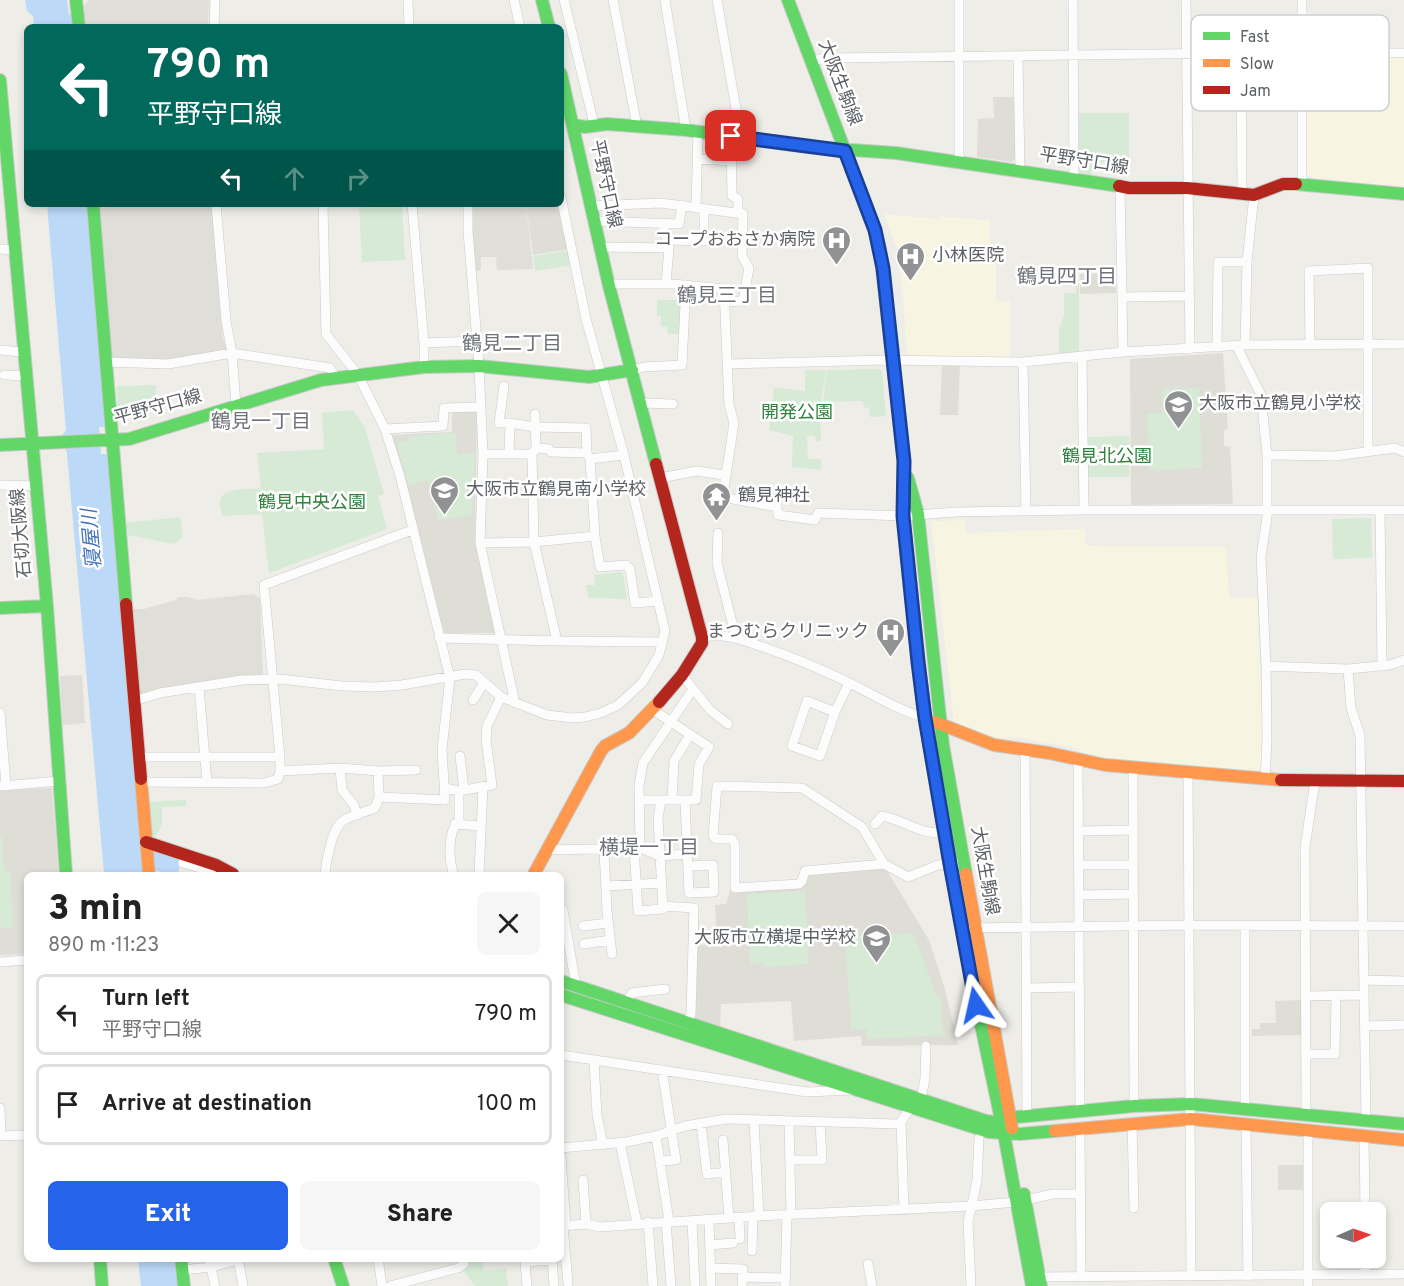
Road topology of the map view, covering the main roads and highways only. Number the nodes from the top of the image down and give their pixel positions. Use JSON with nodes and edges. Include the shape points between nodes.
{"nodes":[{"id":1,"x":76,"y":0,"type":"edge"},
{"id":2,"x":542,"y":0,"type":"edge"},
{"id":3,"x":788,"y":0,"type":"edge"},
{"id":4,"x":79,"y":24,"type":"edge"},
{"id":5,"x":548,"y":24,"type":"edge"},
{"id":6,"x":0,"y":80,"type":"edge"},
{"id":7,"x":564,"y":99,"type":"edge"},
{"id":8,"x":567,"y":124,"type":"edge"},
{"id":9,"x":2,"y":139,"type":"edge"},
{"id":10,"x":845,"y":151,"type":"junction"},
{"id":11,"x":1404,"y":194,"type":"edge"},
{"id":12,"x":93,"y":207,"type":"edge"},
{"id":13,"x":632,"y":370,"type":"junction"},
{"id":14,"x":109,"y":440,"type":"junction"},
{"id":15,"x":32,"y":442,"type":"junction"},
{"id":16,"x":0,"y":445,"type":"edge"},
{"id":17,"x":904,"y":461,"type":"junction"},
{"id":18,"x":47,"y":606,"type":"junction"},
{"id":19,"x":0,"y":608,"type":"edge"},
{"id":20,"x":925,"y":718,"type":"junction"},
{"id":21,"x":941,"y":725,"type":"junction"},
{"id":22,"x":1404,"y":781,"type":"edge"},
{"id":23,"x":146,"y":845,"type":"junction"},
{"id":24,"x":66,"y":872,"type":"edge"},
{"id":25,"x":149,"y":872,"type":"edge"},
{"id":26,"x":229,"y":872,"type":"edge"},
{"id":27,"x":535,"y":872,"type":"edge"},
{"id":28,"x":564,"y":982,"type":"edge"},
{"id":29,"x":564,"y":996,"type":"edge"},
{"id":30,"x":699,"y":1034,"type":"junction"},
{"id":31,"x":926,"y":1105,"type":"junction"},
{"id":32,"x":1005,"y":1119,"type":"junction"},
{"id":33,"x":1404,"y":1124,"type":"edge"},
{"id":34,"x":1009,"y":1134,"type":"junction"},
{"id":35,"x":1404,"y":1140,"type":"edge"},
{"id":36,"x":100,"y":1262,"type":"edge"},
{"id":37,"x":335,"y":1262,"type":"edge"},
{"id":38,"x":182,"y":1264,"type":"edge"},
{"id":39,"x":1036,"y":1282,"type":"edge"},
{"id":40,"x":102,"y":1286,"type":"edge"},
{"id":41,"x":184,"y":1286,"type":"edge"},
{"id":42,"x":343,"y":1286,"type":"edge"}],
"edges":[{"from":1,"to":4,"type":"main road"},
{"from":2,"to":5,"type":"main road"},
{"from":3,"to":10,"type":"main road","name":"大阪生駒線"},
{"from":6,"to":9,"type":"main road","name":"石切大阪線"},
{"from":7,"to":8,"type":"main road"},
{"from":8,"to":10,"type":"main road","name":"平野守口線","via":[[692,131]]},
{"from":8,"to":13,"type":"main road","name":"平野守口線"},
{"from":9,"to":15,"type":"main road","name":"石切大阪線"},
{"from":10,"to":11,"type":"main road","name":"平野守口線","via":[[959,161],[1120,187],[1187,188],[1248,195],[1283,184],[1302,184]]},
{"from":10,"to":17,"type":"main road","name":"大阪生駒線","via":[[880,250]]},
{"from":12,"to":14,"type":"main road"},
{"from":13,"to":14,"type":"main road","name":"平野守口線","via":[[577,376],[479,366],[358,375],[297,386],[129,439]]},
{"from":13,"to":27,"type":"main road","via":[[702,643],[653,710],[629,733],[601,751]]},
{"from":14,"to":15,"type":"main road","name":"平野守口線"},
{"from":14,"to":23,"type":"main road"},
{"from":15,"to":16,"type":"main road","name":"平野守口線"},
{"from":15,"to":18,"type":"main road","name":"石切大阪線"},
{"from":17,"to":20,"type":"main road","name":"大阪生駒線","via":[[903,516]]},
{"from":17,"to":21,"type":"main road","name":"大阪生駒線","via":[[918,514]]},
{"from":18,"to":19,"type":"main road"},
{"from":18,"to":24,"type":"main road","name":"石切大阪線"},
{"from":20,"to":21,"type":"main road"},
{"from":20,"to":32,"type":"main road","name":"大阪生駒線","via":[[962,929]]},
{"from":21,"to":22,"type":"main road","via":[[994,745],[1105,765],[1265,780]]},
{"from":21,"to":32,"type":"main road","name":"大阪生駒線"},
{"from":23,"to":25,"type":"main road"},
{"from":23,"to":26,"type":"main road","via":[[185,854]]},
{"from":28,"to":30,"type":"main road","via":[[687,1024]]},
{"from":29,"to":30,"type":"main road"},
{"from":30,"to":31,"type":"main road"},
{"from":30,"to":31,"type":"main road","via":[[910,1108]]},
{"from":31,"to":32,"type":"main road","via":[[986,1121]]},
{"from":31,"to":34,"type":"main road","via":[[989,1132]]},
{"from":32,"to":33,"type":"main road","via":[[1191,1104]]},
{"from":32,"to":34,"type":"main road","name":"大阪生駒線"},
{"from":34,"to":35,"type":"main road","via":[[1191,1119]]},
{"from":34,"to":39,"type":"main road","name":"大阪生駒線"},
{"from":36,"to":40,"type":"main road"},
{"from":37,"to":42,"type":"main road"},
{"from":38,"to":41,"type":"main road"}]}
